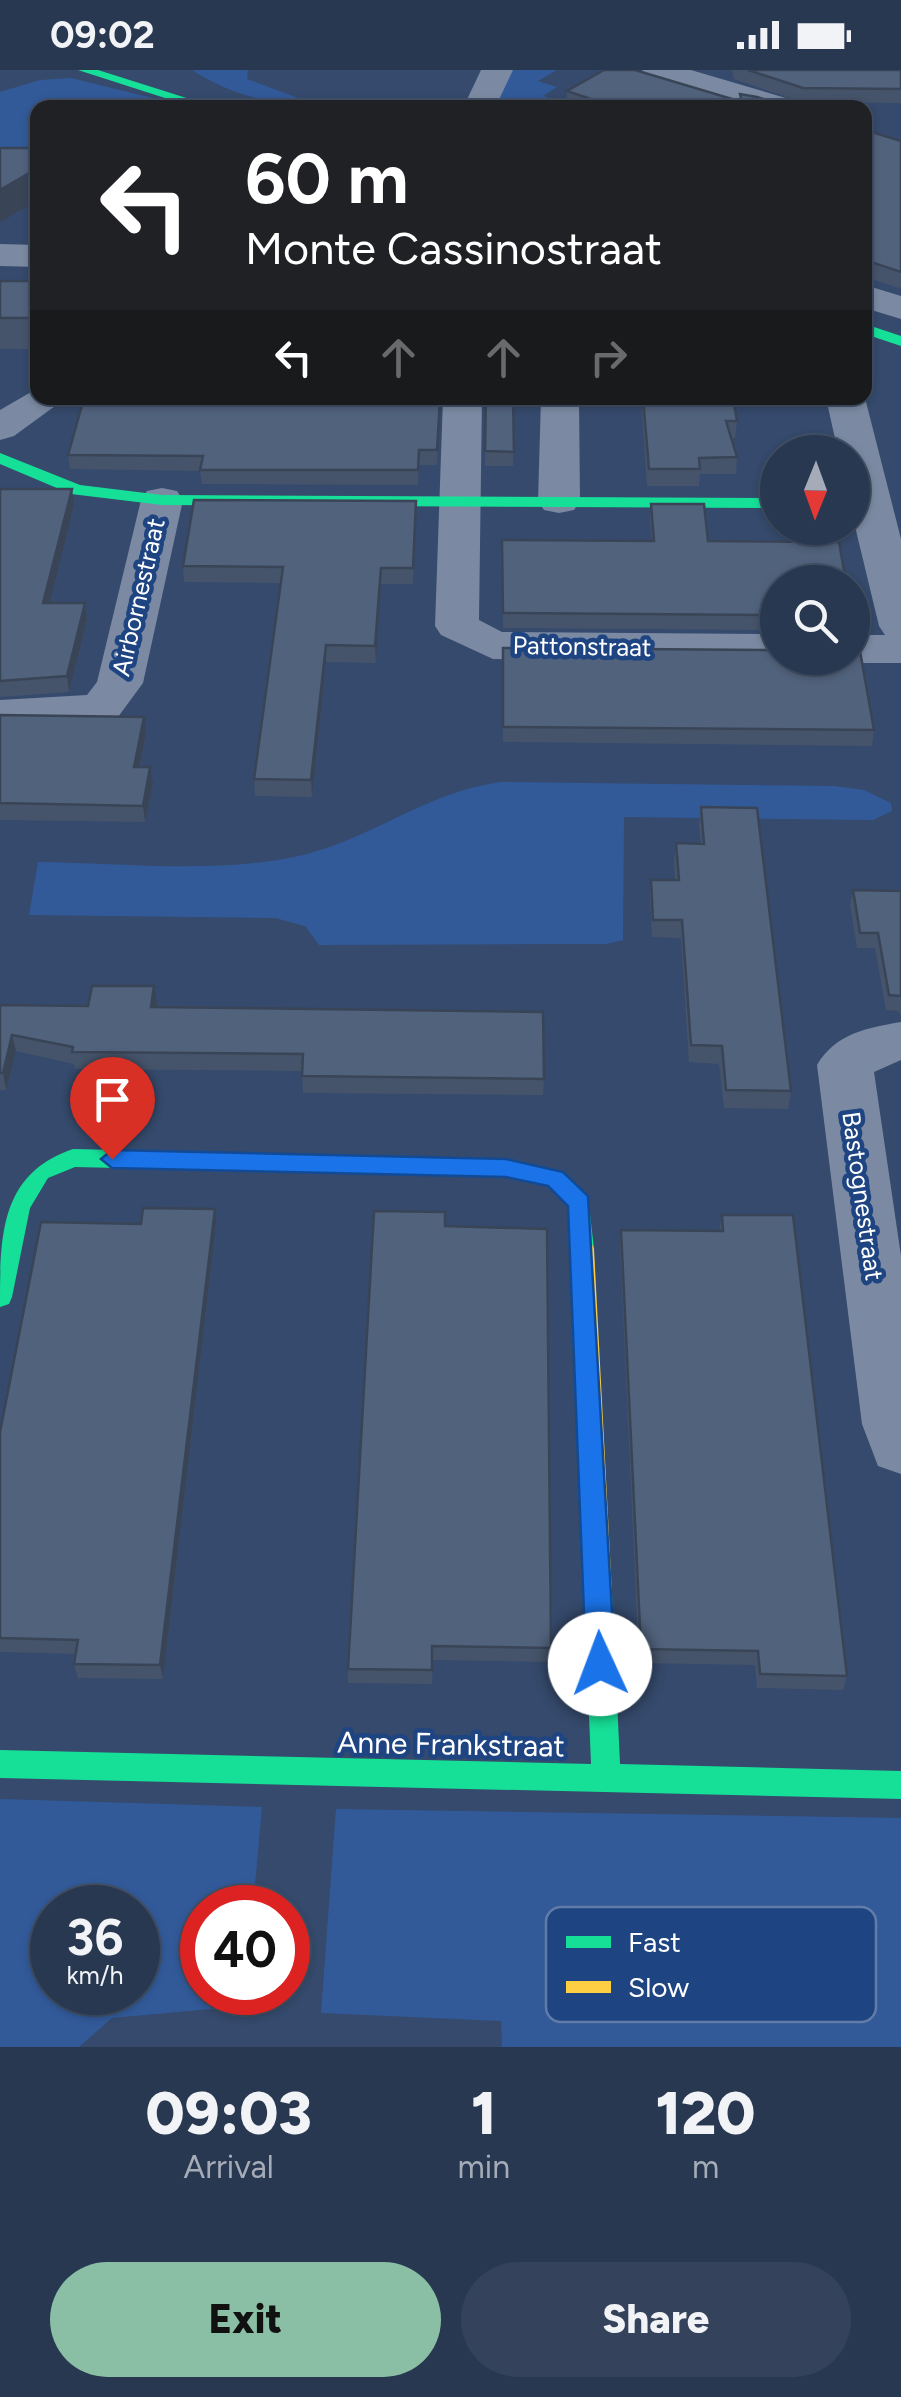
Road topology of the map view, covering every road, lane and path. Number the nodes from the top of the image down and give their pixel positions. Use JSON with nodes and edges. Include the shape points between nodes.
{"nodes":[{"id":1,"x":84,"y":70,"type":"edge"},
{"id":2,"x":497,"y":70,"type":"edge"},
{"id":3,"x":658,"y":70,"type":"edge"},
{"id":4,"x":706,"y":84,"type":"junction"},
{"id":5,"x":185,"y":100,"type":"edge"},
{"id":6,"x":483,"y":100,"type":"edge"},
{"id":7,"x":679,"y":100,"type":"edge"},
{"id":8,"x":759,"y":100,"type":"edge"},
{"id":9,"x":0,"y":255,"type":"edge"},
{"id":10,"x":30,"y":256,"type":"edge"},
{"id":11,"x":872,"y":298,"type":"edge"},
{"id":12,"x":901,"y":308,"type":"edge"},
{"id":13,"x":872,"y":331,"type":"edge"},
{"id":14,"x":901,"y":341,"type":"edge"},
{"id":15,"x":462,"y":405,"type":"edge"},
{"id":16,"x":559,"y":405,"type":"edge"},
{"id":17,"x":846,"y":405,"type":"edge"},
{"id":18,"x":851,"y":435,"type":"edge"},
{"id":19,"x":0,"y":458,"type":"edge"},
{"id":20,"x":162,"y":500,"type":"junction"},
{"id":21,"x":462,"y":501,"type":"junction"},
{"id":22,"x":559,"y":501,"type":"junction"},
{"id":23,"x":760,"y":503,"type":"edge"},
{"id":24,"x":870,"y":529,"type":"edge"},
{"id":25,"x":901,"y":626,"type":"edge"},
{"id":26,"x":760,"y":648,"type":"edge"},
{"id":27,"x":870,"y":649,"type":"edge"},
{"id":28,"x":901,"y":649,"type":"edge"},
{"id":29,"x":0,"y":714,"type":"edge"},
{"id":30,"x":901,"y":1041,"type":"edge"},
{"id":31,"x":0,"y":1298,"type":"edge"},
{"id":32,"x":901,"y":1447,"type":"edge"},
{"id":33,"x":0,"y":1764,"type":"edge"},
{"id":34,"x":606,"y":1778,"type":"junction"},
{"id":35,"x":901,"y":1785,"type":"edge"}],
"edges":[{"from":1,"to":5,"type":"street"},
{"from":2,"to":6,"type":"street"},
{"from":3,"to":4,"type":"street"},
{"from":4,"to":7,"type":"street"},
{"from":4,"to":8,"type":"street"},
{"from":9,"to":10,"type":"street"},
{"from":11,"to":12,"type":"street"},
{"from":13,"to":14,"type":"street"},
{"from":15,"to":21,"type":"street"},
{"from":16,"to":22,"type":"street"},
{"from":17,"to":18,"type":"street"},
{"from":19,"to":20,"type":"street","name":"Airbornestraat","via":[[76,490]]},
{"from":20,"to":21,"type":"street","name":"Airbornestraat"},
{"from":20,"to":29,"type":"street","name":"Airbornestraat","via":[[120,683],[102,707]]},
{"from":21,"to":22,"type":"street","name":"Airbornestraat"},
{"from":21,"to":26,"type":"street","name":"Pattonstraat","via":[[457,626],[493,645]]},
{"from":22,"to":23,"type":"street","name":"Airbornestraat"},
{"from":24,"to":25,"type":"street"},
{"from":27,"to":28,"type":"street"},
{"from":30,"to":32,"type":"street","name":"Bastognestraat","via":[[868,1047],[845,1065]]},
{"from":31,"to":34,"type":"street","via":[[18,1207],[40,1172],[73,1158],[506,1168],[555,1178],[580,1203]]},
{"from":33,"to":34,"type":"street","name":"Anne Frankstraat"},
{"from":34,"to":35,"type":"street","name":"Anne Frankstraat"}]}
